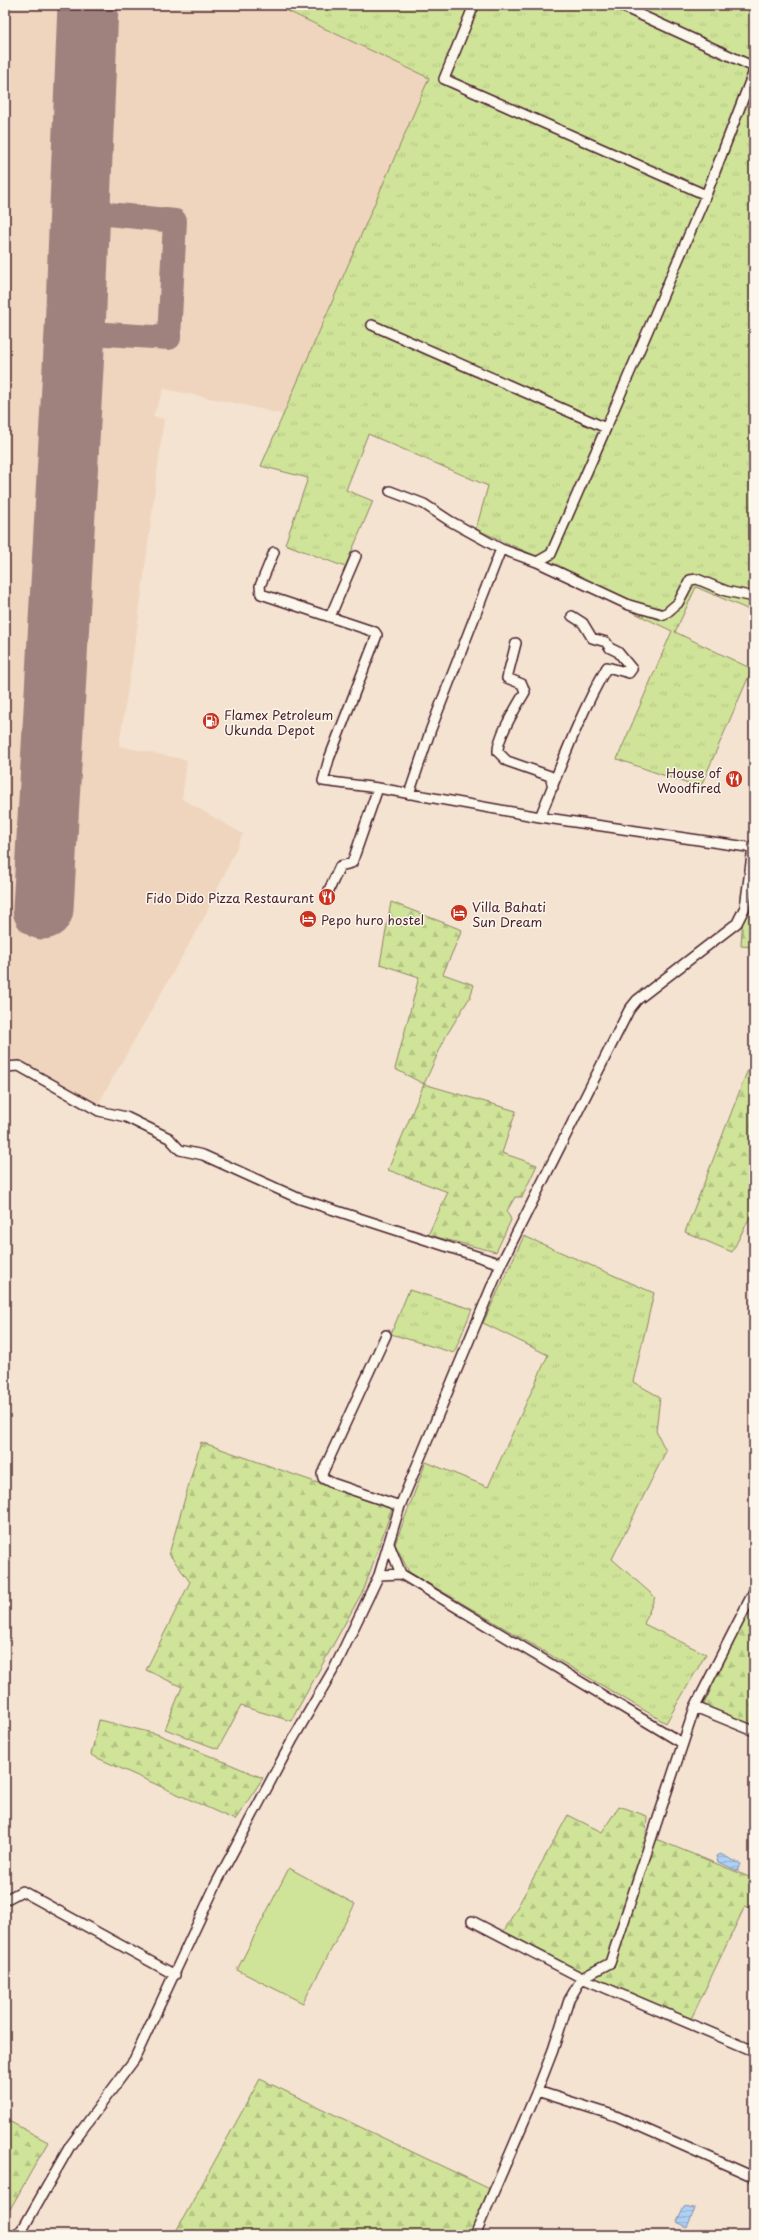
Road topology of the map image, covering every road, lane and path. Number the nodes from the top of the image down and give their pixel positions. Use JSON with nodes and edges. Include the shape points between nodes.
{"nodes":[{"id":1,"x":474,"y":5,"type":"edge"},
{"id":2,"x":619,"y":5,"type":"edge"},
{"id":3,"x":754,"y":66,"type":"edge"},
{"id":4,"x":754,"y":71,"type":"edge"},
{"id":5,"x":706,"y":195,"type":"junction"},
{"id":6,"x":372,"y":325,"type":"dead end"},
{"id":7,"x":606,"y":428,"type":"junction"},
{"id":8,"x":390,"y":491,"type":"dead end"},
{"id":9,"x":501,"y":549,"type":"junction"},
{"id":10,"x":274,"y":552,"type":"dead end"},
{"id":11,"x":356,"y":556,"type":"dead end"},
{"id":12,"x":537,"y":562,"type":"junction"},
{"id":13,"x":754,"y":597,"type":"edge"},
{"id":14,"x":572,"y":616,"type":"dead end"},
{"id":15,"x":330,"y":617,"type":"junction"},
{"id":16,"x":516,"y":643,"type":"dead end"},
{"id":17,"x":553,"y":787,"type":"junction"},
{"id":18,"x":378,"y":788,"type":"junction"},
{"id":19,"x":409,"y":794,"type":"junction"},
{"id":20,"x":540,"y":817,"type":"junction"},
{"id":21,"x":754,"y":848,"type":"edge"},
{"id":22,"x":329,"y":890,"type":"dead end"},
{"id":23,"x":5,"y":1059,"type":"edge"},
{"id":24,"x":19,"y":1066,"type":"junction"},
{"id":25,"x":5,"y":1067,"type":"edge"},
{"id":26,"x":501,"y":1264,"type":"junction"},
{"id":27,"x":386,"y":1336,"type":"dead end"},
{"id":28,"x":400,"y":1506,"type":"junction"},
{"id":29,"x":389,"y":1544,"type":"junction"},
{"id":30,"x":401,"y":1574,"type":"junction"},
{"id":31,"x":379,"y":1575,"type":"junction"},
{"id":32,"x":754,"y":1591,"type":"edge"},
{"id":33,"x":695,"y":1707,"type":"junction"},
{"id":34,"x":754,"y":1731,"type":"edge"},
{"id":35,"x":682,"y":1743,"type":"junction"},
{"id":36,"x":5,"y":1900,"type":"edge"},
{"id":37,"x":472,"y":1921,"type":"dead end"},
{"id":38,"x":174,"y":1975,"type":"junction"},
{"id":39,"x":582,"y":1978,"type":"junction"},
{"id":40,"x":754,"y":2051,"type":"edge"},
{"id":41,"x":537,"y":2091,"type":"junction"},
{"id":42,"x":754,"y":2177,"type":"edge"},
{"id":43,"x":17,"y":2235,"type":"edge"},
{"id":44,"x":475,"y":2235,"type":"edge"}],
"edges":[{"from":1,"to":5,"type":"street","via":[[444,79]]},
{"from":2,"to":3,"type":"street"},
{"from":4,"to":5,"type":"street"},
{"from":5,"to":7,"type":"street"},
{"from":6,"to":7,"type":"street"},
{"from":7,"to":12,"type":"street","via":[[551,554]]},
{"from":8,"to":9,"type":"street","via":[[424,504]]},
{"from":9,"to":12,"type":"street"},
{"from":9,"to":19,"type":"street","via":[[431,729]]},
{"from":10,"to":15,"type":"street","via":[[260,586],[261,594]]},
{"from":11,"to":15,"type":"street"},
{"from":12,"to":13,"type":"street","via":[[629,605],[664,614],[678,603],[690,580],[697,579],[726,591]]},
{"from":14,"to":17,"type":"street","via":[[583,623],[592,638],[606,642],[610,648],[618,652],[632,669],[629,673],[607,667],[590,696]]},
{"from":15,"to":18,"type":"street","via":[[375,632],[377,638],[329,759],[323,781]]},
{"from":16,"to":17,"type":"street","via":[[506,678],[522,684],[525,692],[508,724],[498,752],[507,761],[550,776]]},
{"from":17,"to":20,"type":"street"},
{"from":18,"to":19,"type":"street"},
{"from":18,"to":22,"type":"street","via":[[352,862],[340,866]]},
{"from":19,"to":20,"type":"street"},
{"from":20,"to":21,"type":"street"},
{"from":21,"to":26,"type":"street","via":[[742,916],[637,1000],[629,1010]]},
{"from":23,"to":24,"type":"street"},
{"from":24,"to":25,"type":"street"},
{"from":24,"to":26,"type":"street","via":[[99,1111],[126,1117],[169,1138],[180,1150],[203,1155],[300,1199]]},
{"from":26,"to":28,"type":"street"},
{"from":27,"to":28,"type":"street","via":[[322,1474],[323,1478],[332,1483]]},
{"from":28,"to":29,"type":"street"},
{"from":29,"to":30,"type":"street"},
{"from":29,"to":31,"type":"street"},
{"from":30,"to":31,"type":"street"},
{"from":30,"to":35,"type":"street"},
{"from":31,"to":38,"type":"street","via":[[336,1665],[217,1882]]},
{"from":32,"to":33,"type":"street"},
{"from":33,"to":34,"type":"street"},
{"from":33,"to":35,"type":"street"},
{"from":35,"to":39,"type":"street","via":[[610,1963]]},
{"from":36,"to":38,"type":"street","via":[[22,1891]]},
{"from":37,"to":39,"type":"street"},
{"from":38,"to":43,"type":"street","via":[[134,2060],[70,2146]]},
{"from":39,"to":40,"type":"street"},
{"from":39,"to":41,"type":"street","via":[[569,2000]]},
{"from":41,"to":42,"type":"street","via":[[616,2116]]},
{"from":41,"to":44,"type":"street"}]}
